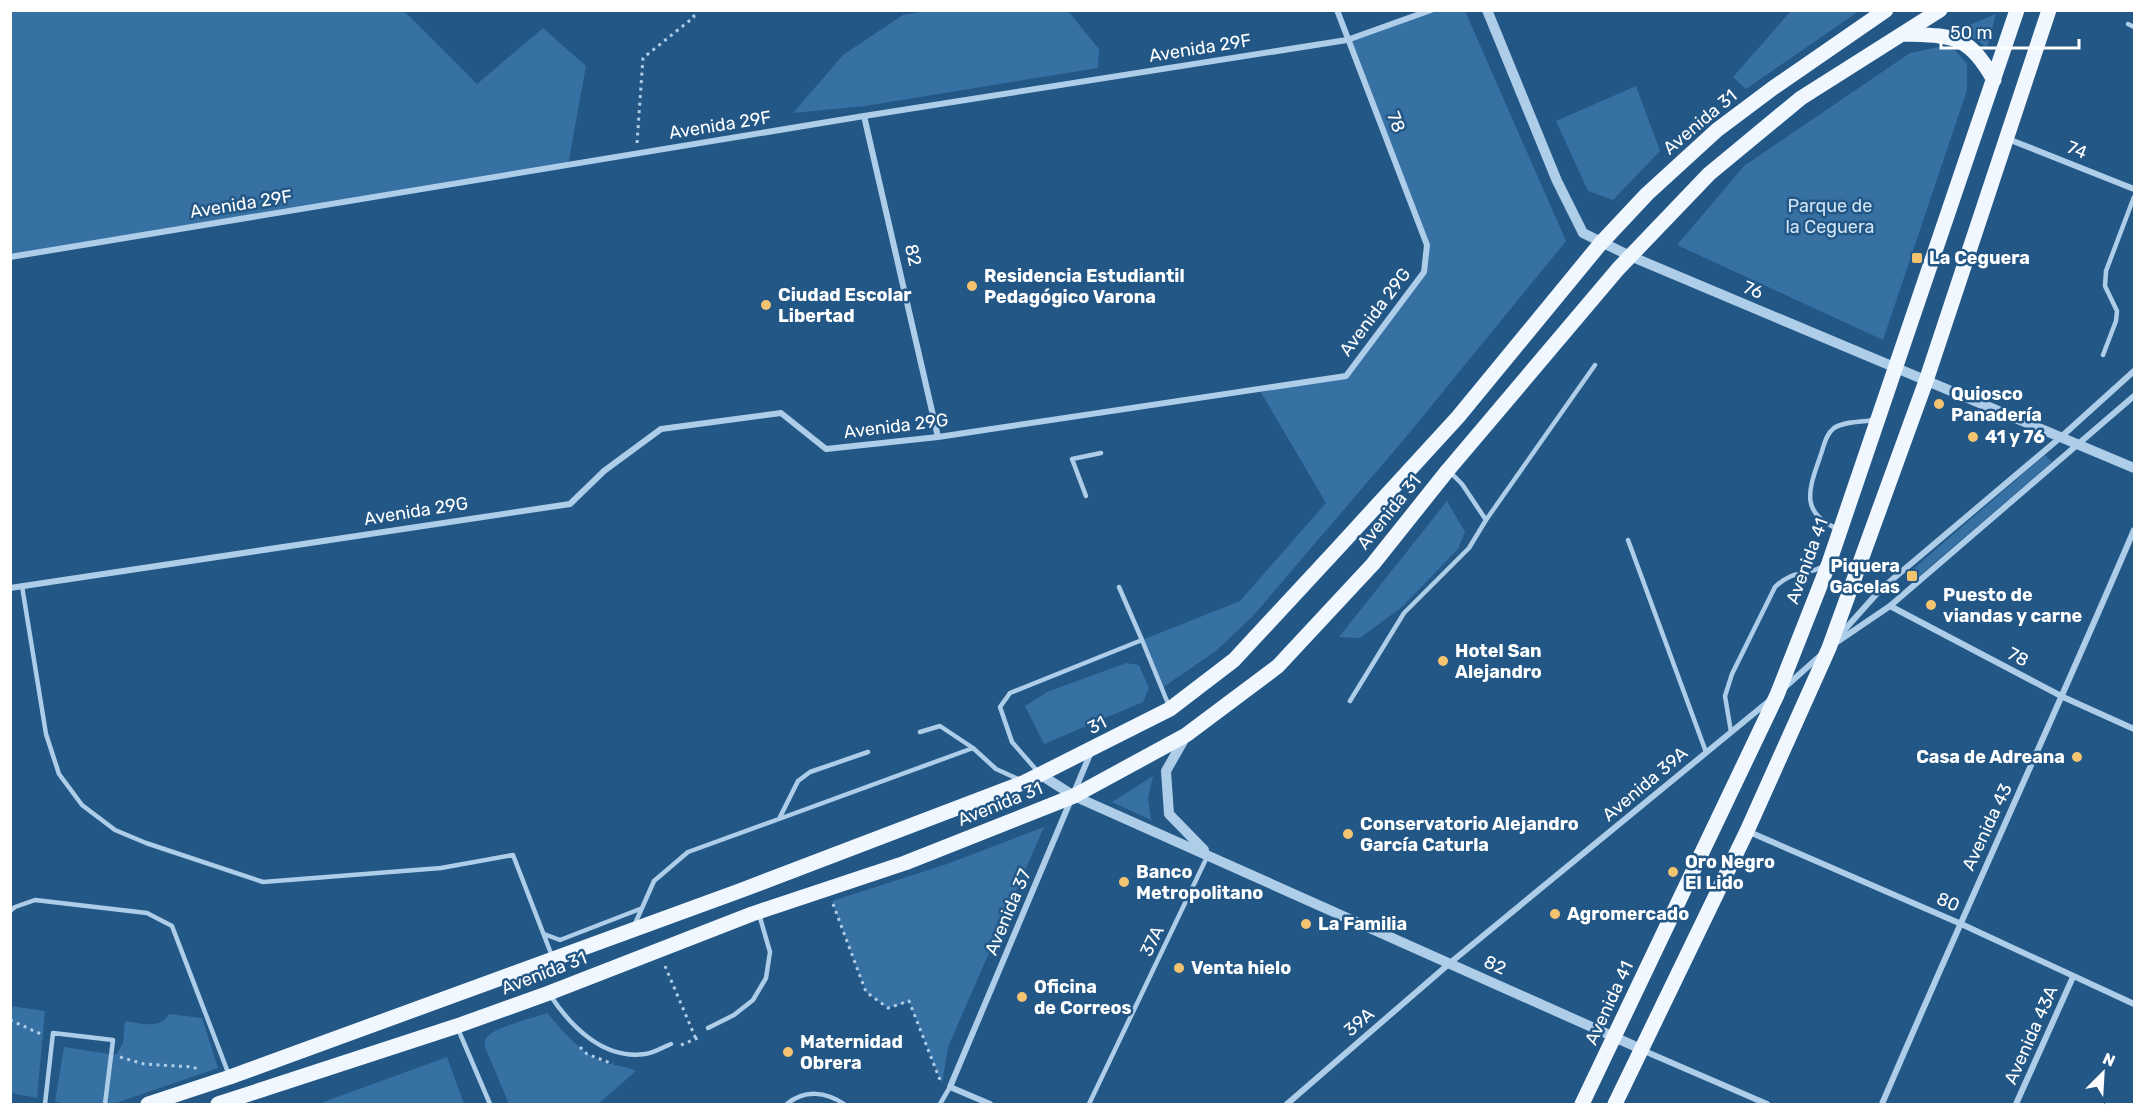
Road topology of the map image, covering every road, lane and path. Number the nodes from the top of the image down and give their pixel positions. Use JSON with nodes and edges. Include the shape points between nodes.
{"nodes":[{"id":1,"x":692,"y":10,"type":"edge"},
{"id":2,"x":1336,"y":10,"type":"edge"},
{"id":3,"x":1431,"y":10,"type":"edge"},
{"id":4,"x":1487,"y":10,"type":"edge"},
{"id":5,"x":1886,"y":10,"type":"edge"},
{"id":6,"x":1940,"y":10,"type":"edge"},
{"id":7,"x":2017,"y":10,"type":"edge"},
{"id":8,"x":2049,"y":10,"type":"edge"},
{"id":9,"x":2128,"y":24,"type":"dead end"},
{"id":10,"x":2134,"y":27,"type":"edge"},
{"id":11,"x":1902,"y":33,"type":"junction"},
{"id":12,"x":1347,"y":40,"type":"junction"},
{"id":13,"x":1994,"y":80,"type":"junction"},
{"id":14,"x":864,"y":116,"type":"junction"},
{"id":15,"x":2008,"y":139,"type":"junction"},
{"id":16,"x":636,"y":153,"type":"junction"},
{"id":17,"x":2134,"y":189,"type":"edge"},
{"id":18,"x":2134,"y":197,"type":"edge"},
{"id":19,"x":1601,"y":243,"type":"junction"},
{"id":20,"x":1427,"y":245,"type":"joint"},
{"id":21,"x":1630,"y":256,"type":"junction"},
{"id":22,"x":10,"y":257,"type":"edge"},
{"id":23,"x":2103,"y":356,"type":"dead end"},
{"id":24,"x":1595,"y":365,"type":"dead end"},
{"id":25,"x":1895,"y":368,"type":"junction"},
{"id":26,"x":2134,"y":371,"type":"edge"},
{"id":27,"x":1926,"y":381,"type":"junction"},
{"id":28,"x":2134,"y":396,"type":"edge"},
{"id":29,"x":1878,"y":420,"type":"junction"},
{"id":30,"x":938,"y":437,"type":"junction"},
{"id":31,"x":2061,"y":437,"type":"junction"},
{"id":32,"x":2078,"y":444,"type":"junction"},
{"id":33,"x":1101,"y":453,"type":"dead end"},
{"id":34,"x":2134,"y":468,"type":"edge"},
{"id":35,"x":1448,"y":470,"type":"junction"},
{"id":36,"x":1086,"y":496,"type":"dead end"},
{"id":37,"x":1486,"y":520,"type":"junction"},
{"id":38,"x":1840,"y":530,"type":"junction"},
{"id":39,"x":2134,"y":530,"type":"edge"},
{"id":40,"x":1628,"y":540,"type":"dead end"},
{"id":41,"x":1829,"y":563,"type":"junction"},
{"id":42,"x":22,"y":586,"type":"junction"},
{"id":43,"x":1119,"y":586,"type":"dead end"},
{"id":44,"x":10,"y":588,"type":"edge"},
{"id":45,"x":1890,"y":606,"type":"junction"},
{"id":46,"x":1142,"y":640,"type":"junction"},
{"id":47,"x":1828,"y":648,"type":"junction"},
{"id":48,"x":1777,"y":695,"type":"junction"},
{"id":49,"x":2063,"y":697,"type":"junction"},
{"id":50,"x":1350,"y":701,"type":"dead end"},
{"id":51,"x":1170,"y":709,"type":"junction"},
{"id":52,"x":2134,"y":729,"type":"edge"},
{"id":53,"x":920,"y":732,"type":"dead end"},
{"id":54,"x":1731,"y":732,"type":"junction"},
{"id":55,"x":1186,"y":735,"type":"junction"},
{"id":56,"x":973,"y":748,"type":"junction"},
{"id":57,"x":1093,"y":748,"type":"junction"},
{"id":58,"x":868,"y":752,"type":"dead end"},
{"id":59,"x":1706,"y":752,"type":"junction"},
{"id":60,"x":1041,"y":775,"type":"junction"},
{"id":61,"x":1025,"y":782,"type":"junction"},
{"id":62,"x":1074,"y":796,"type":"junction"},
{"id":63,"x":779,"y":819,"type":"junction"},
{"id":64,"x":1747,"y":831,"type":"junction"},
{"id":65,"x":1209,"y":855,"type":"junction"},
{"id":66,"x":827,"y":889,"type":"junction"},
{"id":67,"x":640,"y":909,"type":"junction"},
{"id":68,"x":10,"y":911,"type":"edge"},
{"id":69,"x":758,"y":912,"type":"junction"},
{"id":70,"x":1959,"y":923,"type":"junction"},
{"id":71,"x":632,"y":929,"type":"junction"},
{"id":72,"x":544,"y":934,"type":"junction"},
{"id":73,"x":658,"y":950,"type":"junction"},
{"id":74,"x":553,"y":958,"type":"junction"},
{"id":75,"x":1450,"y":963,"type":"junction"},
{"id":76,"x":2073,"y":977,"type":"junction"},
{"id":77,"x":549,"y":993,"type":"junction"},
{"id":78,"x":2134,"y":1004,"type":"edge"},
{"id":79,"x":10,"y":1020,"type":"edge"},
{"id":80,"x":457,"y":1026,"type":"junction"},
{"id":81,"x":708,"y":1028,"type":"dead end"},
{"id":82,"x":696,"y":1038,"type":"dead end"},
{"id":83,"x":1615,"y":1038,"type":"junction"},
{"id":84,"x":53,"y":1039,"type":"junction"},
{"id":85,"x":671,"y":1044,"type":"dead end"},
{"id":86,"x":1641,"y":1050,"type":"junction"},
{"id":87,"x":111,"y":1052,"type":"junction"},
{"id":88,"x":224,"y":1079,"type":"junction"},
{"id":89,"x":950,"y":1087,"type":"junction"},
{"id":90,"x":45,"y":1104,"type":"edge"},
{"id":91,"x":105,"y":1104,"type":"edge"},
{"id":92,"x":148,"y":1104,"type":"edge"},
{"id":93,"x":218,"y":1104,"type":"edge"},
{"id":94,"x":490,"y":1104,"type":"edge"},
{"id":95,"x":787,"y":1104,"type":"edge"},
{"id":96,"x":844,"y":1104,"type":"edge"},
{"id":97,"x":940,"y":1104,"type":"edge"},
{"id":98,"x":990,"y":1104,"type":"edge"},
{"id":99,"x":1089,"y":1104,"type":"edge"},
{"id":100,"x":1287,"y":1104,"type":"edge"},
{"id":101,"x":1582,"y":1104,"type":"edge"},
{"id":102,"x":1615,"y":1104,"type":"edge"},
{"id":103,"x":1767,"y":1104,"type":"edge"},
{"id":104,"x":1882,"y":1104,"type":"edge"},
{"id":105,"x":2016,"y":1104,"type":"edge"}],
"edges":[{"from":1,"to":16,"type":"path","via":[[694,16],[643,58]]},
{"from":2,"to":12,"type":"street","name":"78"},
{"from":3,"to":12,"type":"street","name":"Avenida 29F"},
{"from":4,"to":19,"type":"street","name":"76","via":[[1557,181],[1583,233]]},
{"from":5,"to":19,"type":"main road","name":"Avenida 31","via":[[1717,130],[1647,194]]},
{"from":6,"to":11,"type":"main road"},
{"from":7,"to":13,"type":"main road","name":"Avenida 41"},
{"from":8,"to":15,"type":"main road"},
{"from":9,"to":10,"type":"lane"},
{"from":11,"to":13,"type":"main road","via":[[1946,36],[1966,43]]},
{"from":11,"to":21,"type":"main road","via":[[1801,98],[1709,174]]},
{"from":12,"to":14,"type":"street","name":"Avenida 29F"},
{"from":12,"to":20,"type":"street","name":"78"},
{"from":13,"to":25,"type":"main road","name":"Avenida 41"},
{"from":14,"to":16,"type":"street","name":"Avenida 29F"},
{"from":14,"to":30,"type":"street","name":"82"},
{"from":15,"to":17,"type":"street","name":"74"},
{"from":15,"to":27,"type":"main road"},
{"from":16,"to":22,"type":"street","name":"Avenida 29F"},
{"from":18,"to":23,"type":"lane","via":[[2106,271],[2105,286],[2117,311]]},
{"from":19,"to":21,"type":"street","name":"76"},
{"from":19,"to":51,"type":"main road","name":"Avenida 31","via":[[1458,417],[1338,549],[1234,660]]},
{"from":20,"to":30,"type":"street","name":"Avenida 29G","via":[[1424,272],[1346,376]]},
{"from":21,"to":25,"type":"street","name":"76"},
{"from":21,"to":35,"type":"main road","name":"Avenida 31"},
{"from":24,"to":37,"type":"lane"},
{"from":25,"to":27,"type":"street","name":"76"},
{"from":25,"to":29,"type":"main road","name":"Avenida 41"},
{"from":26,"to":31,"type":"street","name":"Avenida 39A"},
{"from":27,"to":31,"type":"street","name":"76"},
{"from":27,"to":47,"type":"main road"},
{"from":28,"to":32,"type":"street","name":"Avenida 39A"},
{"from":29,"to":38,"type":"main road","name":"Avenida 41"},
{"from":29,"to":38,"type":"lane","via":[[1842,424],[1833,429],[1809,488],[1814,511],[1825,524]]},
{"from":30,"to":42,"type":"street","name":"Avenida 29G","via":[[826,449],[781,413],[661,429],[604,471],[570,504]]},
{"from":31,"to":32,"type":"street","name":"76"},
{"from":31,"to":47,"type":"street","name":"Avenida 39A","via":[[1881,590]]},
{"from":32,"to":34,"type":"street","name":"76"},
{"from":32,"to":45,"type":"street","name":"Avenida 39A"},
{"from":33,"to":36,"type":"lane","via":[[1072,459]]},
{"from":35,"to":37,"type":"lane"},
{"from":35,"to":55,"type":"main road","name":"Avenida 31","via":[[1373,564],[1278,666]]},
{"from":37,"to":50,"type":"lane","via":[[1469,548],[1404,613]]},
{"from":38,"to":41,"type":"main road","name":"Avenida 41"},
{"from":39,"to":49,"type":"street","name":"Avenida 43"},
{"from":40,"to":59,"type":"lane"},
{"from":41,"to":48,"type":"main road","name":"Avenida 41"},
{"from":41,"to":54,"type":"lane","via":[[1812,572],[1794,573],[1775,587],[1725,696]]},
{"from":42,"to":44,"type":"street","name":"Avenida 29G"},
{"from":42,"to":72,"type":"lane","via":[[46,734],[59,774],[82,805],[115,830],[263,882],[441,868],[513,855]]},
{"from":43,"to":46,"type":"lane"},
{"from":45,"to":47,"type":"street","name":"Avenida 39A"},
{"from":45,"to":49,"type":"street","name":"78"},
{"from":46,"to":51,"type":"lane"},
{"from":46,"to":60,"type":"lane","via":[[1010,693],[1000,707],[1012,742]]},
{"from":47,"to":48,"type":"street","name":"Avenida 39A"},
{"from":47,"to":64,"type":"main road"},
{"from":48,"to":54,"type":"street","name":"Avenida 39A"},
{"from":48,"to":83,"type":"main road","name":"Avenida 41"},
{"from":49,"to":52,"type":"street","name":"78"},
{"from":49,"to":70,"type":"street","name":"Avenida 43"},
{"from":51,"to":57,"type":"main road","name":"31"},
{"from":53,"to":56,"type":"lane","via":[[940,726]]},
{"from":54,"to":59,"type":"street","name":"Avenida 39A"},
{"from":55,"to":62,"type":"main road","name":"Avenida 31"},
{"from":55,"to":65,"type":"street","name":"82","via":[[1166,771],[1169,814]]},
{"from":56,"to":61,"type":"lane","via":[[996,769]]},
{"from":56,"to":63,"type":"lane"},
{"from":57,"to":60,"type":"main road","name":"31"},
{"from":57,"to":62,"type":"street","name":"Avenida 37"},
{"from":58,"to":63,"type":"lane","via":[[810,772],[798,781]]},
{"from":59,"to":75,"type":"street","name":"Avenida 39A"},
{"from":60,"to":61,"type":"main road","name":"Avenida 31"},
{"from":60,"to":62,"type":"street","name":"82"},
{"from":61,"to":71,"type":"main road","name":"Avenida 31"},
{"from":62,"to":65,"type":"street","name":"82"},
{"from":62,"to":66,"type":"main road","name":"Avenida 31","via":[[905,863]]},
{"from":62,"to":89,"type":"street","name":"Avenida 37"},
{"from":63,"to":67,"type":"lane","via":[[688,852],[654,881]]},
{"from":64,"to":70,"type":"street","name":"80"},
{"from":64,"to":86,"type":"main road"},
{"from":65,"to":75,"type":"street","name":"82"},
{"from":65,"to":99,"type":"lane","name":"37A"},
{"from":66,"to":69,"type":"main road","name":"Avenida 31"},
{"from":66,"to":89,"type":"path","via":[[866,992],[888,1008],[909,1001],[942,1084]]},
{"from":67,"to":71,"type":"lane"},
{"from":67,"to":72,"type":"lane","via":[[560,940]]},
{"from":68,"to":88,"type":"lane","via":[[35,900],[147,913],[172,926]]},
{"from":69,"to":73,"type":"main road","name":"Avenida 31"},
{"from":69,"to":81,"type":"lane","via":[[770,952],[766,978],[753,1000]]},
{"from":70,"to":76,"type":"street","name":"80"},
{"from":70,"to":104,"type":"street","name":"Avenida 43"},
{"from":71,"to":74,"type":"main road","name":"Avenida 31"},
{"from":72,"to":74,"type":"lane"},
{"from":73,"to":77,"type":"main road","name":"Avenida 31"},
{"from":73,"to":82,"type":"path"},
{"from":74,"to":88,"type":"main road","name":"Avenida 31"},
{"from":75,"to":83,"type":"street","name":"82"},
{"from":75,"to":100,"type":"street","name":"39A"},
{"from":76,"to":78,"type":"street","name":"80"},
{"from":76,"to":105,"type":"street","name":"Avenida 43A"},
{"from":77,"to":80,"type":"main road","name":"Avenida 31"},
{"from":77,"to":85,"type":"lane","via":[[581,1033],[622,1055],[647,1054]]},
{"from":79,"to":84,"type":"path"},
{"from":80,"to":93,"type":"main road","name":"Avenida 31"},
{"from":80,"to":94,"type":"lane"},
{"from":83,"to":86,"type":"street","name":"82"},
{"from":83,"to":101,"type":"main road","name":"Avenida 41"},
{"from":84,"to":87,"type":"lane","via":[[53,1033],[113,1040]]},
{"from":84,"to":90,"type":"lane"},
{"from":86,"to":102,"type":"main road"},
{"from":86,"to":103,"type":"street","name":"82"},
{"from":87,"to":88,"type":"path","via":[[144,1064],[193,1067]]},
{"from":87,"to":91,"type":"lane"},
{"from":88,"to":92,"type":"main road","name":"Avenida 31"},
{"from":89,"to":97,"type":"lane"},
{"from":89,"to":98,"type":"street"},
{"from":95,"to":96,"type":"lane","via":[[805,1094],[819,1093]]}]}
